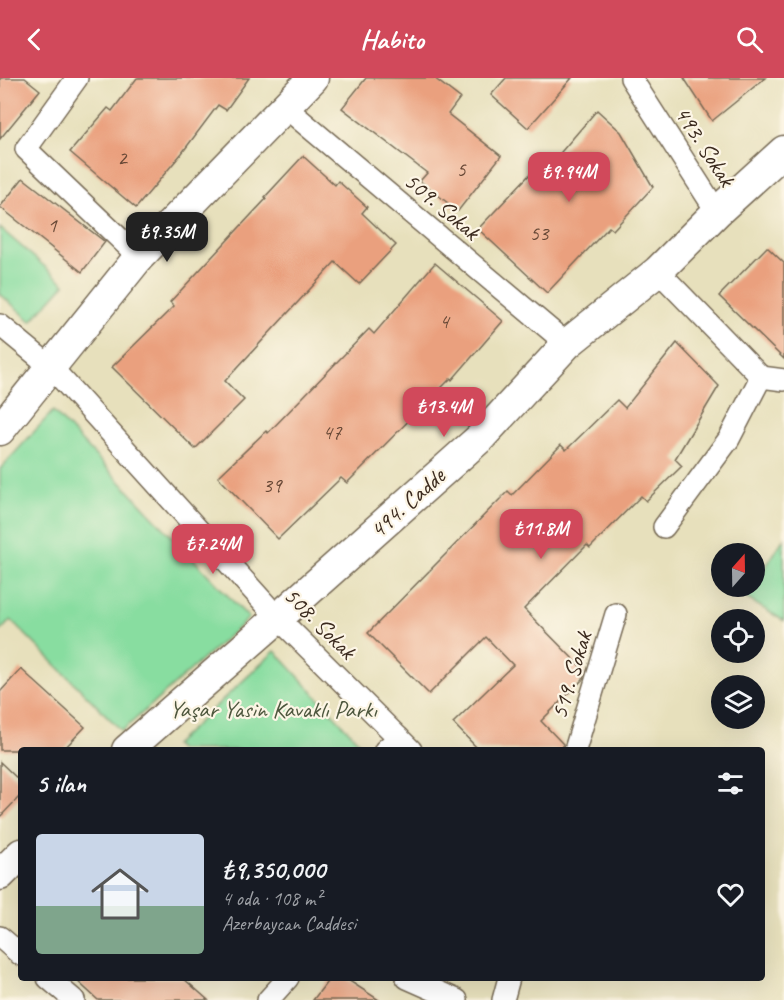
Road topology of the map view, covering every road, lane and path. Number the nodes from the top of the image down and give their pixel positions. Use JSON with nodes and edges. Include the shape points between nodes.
{"nodes":[{"id":1,"x":77,"y":78,"type":"edge"},
{"id":2,"x":313,"y":78,"type":"edge"},
{"id":3,"x":631,"y":78,"type":"edge"},
{"id":4,"x":285,"y":107,"type":"junction"},
{"id":5,"x":784,"y":151,"type":"edge"},
{"id":6,"x":717,"y":212,"type":"junction"},
{"id":7,"x":139,"y":257,"type":"junction"},
{"id":8,"x":658,"y":271,"type":"junction"},
{"id":9,"x":0,"y":325,"type":"edge"},
{"id":10,"x":567,"y":344,"type":"junction"},
{"id":11,"x":51,"y":367,"type":"junction"},
{"id":12,"x":760,"y":377,"type":"junction"},
{"id":13,"x":784,"y":380,"type":"edge"},
{"id":14,"x":0,"y":430,"type":"edge"},
{"id":15,"x":664,"y":527,"type":"dead end"},
{"id":16,"x":616,"y":614,"type":"dead end"},
{"id":17,"x":278,"y":618,"type":"junction"},
{"id":18,"x":142,"y":745,"type":"edge"},
{"id":19,"x":398,"y":746,"type":"edge"},
{"id":20,"x":576,"y":747,"type":"edge"},
{"id":21,"x":18,"y":857,"type":"edge"},
{"id":22,"x":0,"y":875,"type":"edge"},
{"id":23,"x":0,"y":937,"type":"edge"},
{"id":24,"x":18,"y":952,"type":"edge"},
{"id":25,"x":52,"y":981,"type":"edge"},
{"id":26,"x":285,"y":981,"type":"edge"},
{"id":27,"x":414,"y":981,"type":"edge"},
{"id":28,"x":507,"y":981,"type":"edge"},
{"id":29,"x":74,"y":1000,"type":"edge"},
{"id":30,"x":268,"y":1000,"type":"edge"},
{"id":31,"x":457,"y":1000,"type":"edge"},
{"id":32,"x":503,"y":1000,"type":"edge"}],
"edges":[{"from":1,"to":7,"type":"street","via":[[26,149]]},
{"from":2,"to":4,"type":"street"},
{"from":3,"to":6,"type":"street","name":"493. Sokak"},
{"from":4,"to":7,"type":"street"},
{"from":4,"to":10,"type":"street","name":"509. Sokak"},
{"from":5,"to":6,"type":"street","name":"494. Cadde"},
{"from":6,"to":8,"type":"street","name":"494. Cadde"},
{"from":7,"to":11,"type":"street"},
{"from":8,"to":10,"type":"street","name":"494. Cadde"},
{"from":8,"to":12,"type":"street"},
{"from":9,"to":11,"type":"street","name":"508. Sokak"},
{"from":10,"to":17,"type":"street","name":"494. Cadde","via":[[480,438]]},
{"from":11,"to":14,"type":"street"},
{"from":11,"to":17,"type":"street","name":"508. Sokak"},
{"from":12,"to":13,"type":"street"},
{"from":12,"to":15,"type":"street","via":[[729,439]]},
{"from":16,"to":20,"type":"street","name":"519. Sokak"},
{"from":17,"to":18,"type":"street","name":"494. Cadde"},
{"from":17,"to":19,"type":"street","name":"508. Sokak"},
{"from":21,"to":22,"type":"street"},
{"from":23,"to":24,"type":"street"},
{"from":25,"to":29,"type":"street"},
{"from":26,"to":30,"type":"street"},
{"from":27,"to":31,"type":"street"},
{"from":28,"to":32,"type":"street"}]}
